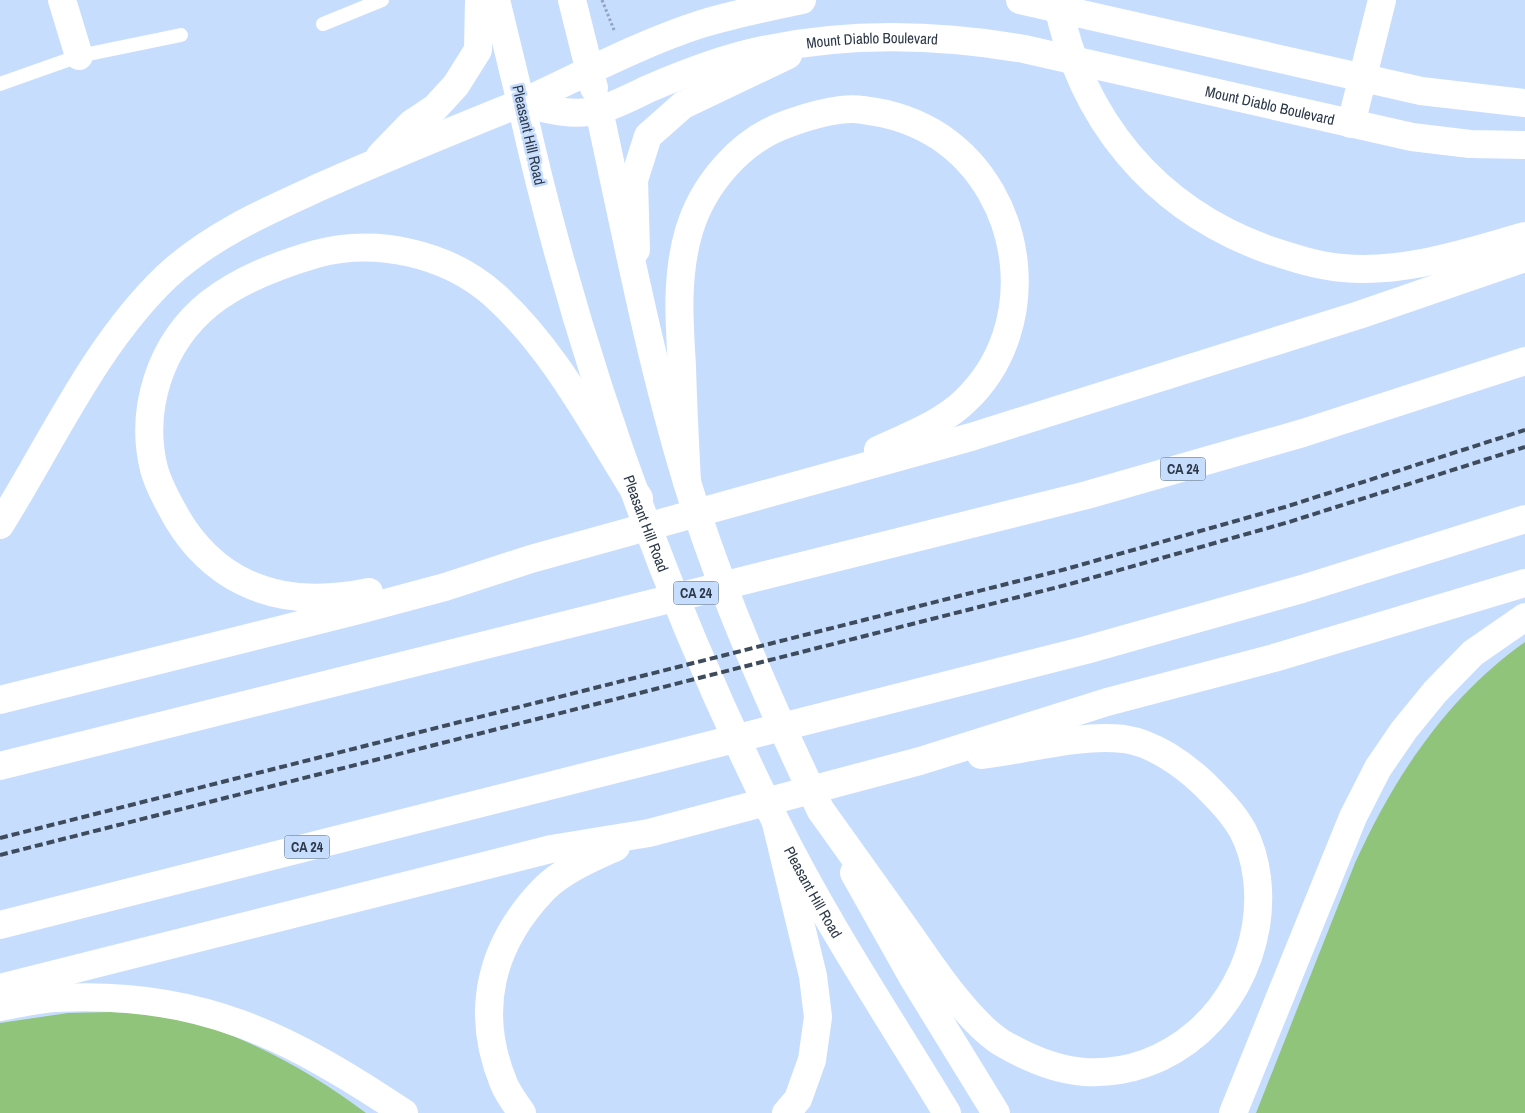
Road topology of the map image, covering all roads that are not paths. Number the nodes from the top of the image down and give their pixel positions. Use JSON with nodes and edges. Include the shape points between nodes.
{"nodes":[{"id":1,"x":62,"y":0,"type":"edge"},
{"id":2,"x":382,"y":0,"type":"edge"},
{"id":3,"x":479,"y":0,"type":"edge"},
{"id":4,"x":496,"y":0,"type":"edge"},
{"id":5,"x":572,"y":0,"type":"edge"},
{"id":6,"x":802,"y":0,"type":"edge"},
{"id":7,"x":1020,"y":0,"type":"edge"},
{"id":8,"x":1056,"y":0,"type":"edge"},
{"id":9,"x":1382,"y":0,"type":"edge"},
{"id":10,"x":324,"y":24,"type":"dead end"},
{"id":11,"x":181,"y":34,"type":"dead end"},
{"id":12,"x":814,"y":42,"type":"junction"},
{"id":13,"x":79,"y":56,"type":"junction"},
{"id":14,"x":590,"y":71,"type":"junction"},
{"id":15,"x":1362,"y":79,"type":"junction"},
{"id":16,"x":0,"y":84,"type":"edge"},
{"id":17,"x":521,"y":102,"type":"junction"},
{"id":18,"x":1525,"y":103,"type":"edge"},
{"id":19,"x":599,"y":110,"type":"junction"},
{"id":20,"x":1351,"y":124,"type":"junction"},
{"id":21,"x":1525,"y":145,"type":"edge"},
{"id":22,"x":371,"y":164,"type":"junction"},
{"id":23,"x":1525,"y":236,"type":"edge"},
{"id":24,"x":1525,"y":258,"type":"edge"},
{"id":25,"x":636,"y":281,"type":"junction"},
{"id":26,"x":1525,"y":362,"type":"edge"},
{"id":27,"x":687,"y":482,"type":"junction"},
{"id":28,"x":808,"y":483,"type":"junction"},
{"id":29,"x":639,"y":498,"type":"junction"},
{"id":30,"x":1525,"y":519,"type":"edge"},
{"id":31,"x":0,"y":525,"type":"edge"},
{"id":32,"x":531,"y":559,"type":"junction"},
{"id":33,"x":1525,"y":583,"type":"edge"},
{"id":34,"x":1525,"y":617,"type":"edge"},
{"id":35,"x":0,"y":700,"type":"edge"},
{"id":36,"x":920,"y":761,"type":"junction"},
{"id":37,"x":0,"y":766,"type":"edge"},
{"id":38,"x":822,"y":812,"type":"junction"},
{"id":39,"x":776,"y":823,"type":"junction"},
{"id":40,"x":649,"y":833,"type":"junction"},
{"id":41,"x":0,"y":925,"type":"edge"},
{"id":42,"x":0,"y":988,"type":"edge"},
{"id":43,"x":0,"y":1007,"type":"edge"},
{"id":44,"x":404,"y":1113,"type":"edge"},
{"id":45,"x":522,"y":1113,"type":"edge"},
{"id":46,"x":786,"y":1113,"type":"edge"},
{"id":47,"x":948,"y":1113,"type":"edge"},
{"id":48,"x":996,"y":1113,"type":"edge"},
{"id":49,"x":1233,"y":1113,"type":"edge"}],
"edges":[{"from":1,"to":13,"type":"main road"},
{"from":2,"to":10,"type":"lane"},
{"from":3,"to":22,"type":"main road","via":[[478,50],[456,85]]},
{"from":4,"to":17,"type":"main road","name":"Pleasant Hill Road"},
{"from":5,"to":14,"type":"main road"},
{"from":6,"to":14,"type":"main road","via":[[700,25]]},
{"from":7,"to":15,"type":"main road","via":[[1092,14]]},
{"from":8,"to":23,"type":"main road","via":[[1070,54],[1085,90],[1108,128],[1139,168],[1175,200],[1211,225],[1296,259],[1343,268],[1389,267],[1442,259]]},
{"from":9,"to":15,"type":"main road"},
{"from":11,"to":13,"type":"lane"},
{"from":12,"to":19,"type":"main road","name":"Mount Diablo Boulevard","via":[[762,50],[717,62]]},
{"from":12,"to":20,"type":"main road","name":"Mount Diablo Boulevard","via":[[916,37],[970,40],[1024,49]]},
{"from":12,"to":25,"type":"main road","via":[[683,105],[648,136],[634,180]]},
{"from":13,"to":16,"type":"lane"},
{"from":14,"to":17,"type":"main road"},
{"from":14,"to":19,"type":"main road"},
{"from":15,"to":18,"type":"main road","via":[[1421,91]]},
{"from":15,"to":20,"type":"main road"},
{"from":17,"to":19,"type":"main road","name":"Mount Diablo Boulevard","via":[[556,112]]},
{"from":17,"to":22,"type":"main road"},
{"from":17,"to":29,"type":"main road","name":"Pleasant Hill Road","via":[[535,167],[576,310]]},
{"from":19,"to":25,"type":"main road"},
{"from":20,"to":21,"type":"main road","name":"Mount Diablo Boulevard","via":[[1470,144]]},
{"from":22,"to":31,"type":"main road","via":[[254,218],[211,242],[166,278],[129,320],[96,366]]},
{"from":24,"to":28,"type":"main road","via":[[1359,315],[1073,406]]},
{"from":25,"to":27,"type":"main road"},
{"from":26,"to":37,"type":"main road","number":"CA 24","via":[[1195,465],[988,521]]},
{"from":27,"to":28,"type":"main road","via":[[679,309],[681,265],[690,228],[708,192],[731,159],[769,130],[814,114],[860,109],[905,120],[940,138],[971,165],[996,199],[1012,244],[1016,277],[1012,321],[995,364],[966,400],[927,427]]},
{"from":27,"to":38,"type":"main road","via":[[748,647]]},
{"from":28,"to":32,"type":"main road"},
{"from":29,"to":32,"type":"main road","via":[[552,361],[521,324],[493,294],[458,269],[420,254],[378,248],[332,250],[287,262],[244,281],[209,304],[183,331],[164,360],[152,395],[149,432],[154,470],[188,537],[213,562],[242,582],[278,595],[317,599],[358,594]]},
{"from":29,"to":39,"type":"main road","name":"Pleasant Hill Road","via":[[697,648]]},
{"from":30,"to":41,"type":"main road","number":"CA 24","via":[[1193,621]]},
{"from":32,"to":35,"type":"main road","via":[[363,609]]},
{"from":33,"to":36,"type":"main road","via":[[1274,658],[1107,702]]},
{"from":34,"to":49,"type":"main road","via":[[1472,653],[1435,692],[1378,768],[1353,817]]},
{"from":36,"to":38,"type":"main road","via":[[1013,751],[1082,738],[1126,740],[1163,753],[1194,775],[1221,801],[1243,832],[1255,866],[1259,905],[1252,950],[1236,988],[1210,1023],[1172,1052],[1130,1068],[1084,1072],[1039,1062],[1000,1042],[943,981]]},
{"from":36,"to":40,"type":"main road"},
{"from":38,"to":48,"type":"main road","via":[[908,969]]},
{"from":39,"to":46,"type":"main road","via":[[813,976],[818,1018],[812,1060],[798,1099]]},
{"from":39,"to":47,"type":"main road","name":"Pleasant Hill Road","via":[[829,918]]},
{"from":40,"to":42,"type":"main road","via":[[551,848]]},
{"from":40,"to":45,"type":"main road","via":[[582,863],[545,888],[514,926],[495,964],[488,1005],[491,1045],[504,1086]]},
{"from":43,"to":44,"type":"main road","via":[[54,998],[104,996],[203,1010],[295,1046],[344,1072]]}]}
